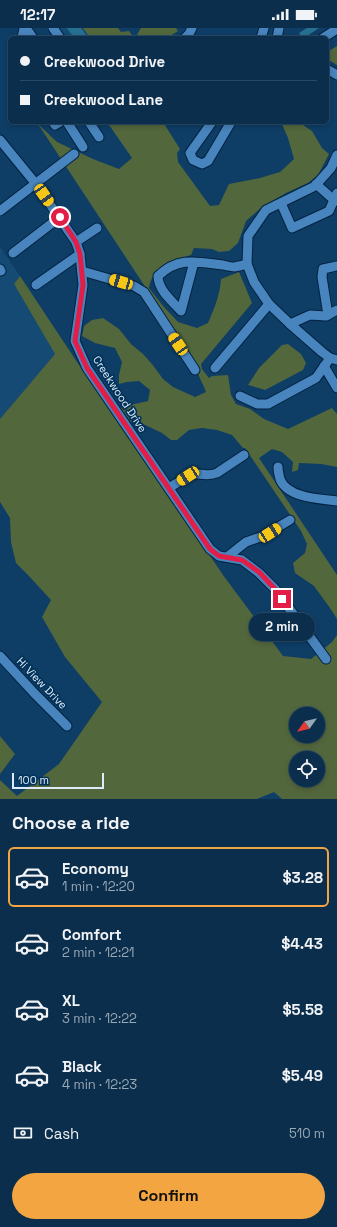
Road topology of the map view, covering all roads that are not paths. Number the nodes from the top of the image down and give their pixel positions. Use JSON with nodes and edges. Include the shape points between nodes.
{"nodes":[{"id":1,"x":25,"y":28,"type":"edge"},
{"id":2,"x":337,"y":29,"type":"edge"},
{"id":3,"x":31,"y":36,"type":"edge"},
{"id":4,"x":326,"y":36,"type":"edge"},
{"id":5,"x":68,"y":124,"type":"edge"},
{"id":6,"x":90,"y":124,"type":"edge"},
{"id":7,"x":211,"y":124,"type":"edge"},
{"id":8,"x":230,"y":124,"type":"edge"},
{"id":9,"x":99,"y":137,"type":"dead end"},
{"id":10,"x":0,"y":140,"type":"edge"},
{"id":11,"x":83,"y":147,"type":"dead end"},
{"id":12,"x":74,"y":154,"type":"dead end"},
{"id":13,"x":337,"y":155,"type":"edge"},
{"id":14,"x":36,"y":184,"type":"junction"},
{"id":15,"x":316,"y":184,"type":"junction"},
{"id":16,"x":336,"y":198,"type":"edge"},
{"id":17,"x":281,"y":203,"type":"junction"},
{"id":18,"x":0,"y":212,"type":"edge"},
{"id":19,"x":60,"y":217,"type":"junction"},
{"id":20,"x":97,"y":228,"type":"dead end"},
{"id":21,"x":76,"y":242,"type":"junction"},
{"id":22,"x":13,"y":253,"type":"dead end"},
{"id":23,"x":80,"y":254,"type":"junction"},
{"id":24,"x":194,"y":262,"type":"junction"},
{"id":25,"x":247,"y":264,"type":"junction"},
{"id":26,"x":337,"y":266,"type":"edge"},
{"id":27,"x":82,"y":270,"type":"junction"},
{"id":28,"x":36,"y":285,"type":"dead end"},
{"id":29,"x":269,"y":304,"type":"junction"},
{"id":30,"x":337,"y":310,"type":"edge"},
{"id":31,"x":328,"y":315,"type":"junction"},
{"id":32,"x":290,"y":324,"type":"junction"},
{"id":33,"x":333,"y":359,"type":"edge"},
{"id":34,"x":324,"y":366,"type":"junction"},
{"id":35,"x":216,"y":368,"type":"dead end"},
{"id":36,"x":195,"y":370,"type":"dead end"},
{"id":37,"x":337,"y":388,"type":"edge"},
{"id":38,"x":240,"y":396,"type":"dead end"},
{"id":39,"x":244,"y":455,"type":"dead end"},
{"id":40,"x":278,"y":467,"type":"dead end"},
{"id":41,"x":169,"y":488,"type":"junction"},
{"id":42,"x":337,"y":501,"type":"edge"},
{"id":43,"x":290,"y":520,"type":"dead end"},
{"id":44,"x":226,"y":557,"type":"junction"},
{"id":45,"x":0,"y":656,"type":"edge"},
{"id":46,"x":326,"y":659,"type":"dead end"},
{"id":47,"x":66,"y":726,"type":"dead end"}],
"edges":[{"from":1,"to":3,"type":"street"},
{"from":2,"to":4,"type":"street"},
{"from":5,"to":11,"type":"street"},
{"from":6,"to":9,"type":"street"},
{"from":7,"to":8,"type":"street","via":[[190,153],[193,160],[202,164],[208,161]]},
{"from":10,"to":14,"type":"street","name":"Creekwood Drive"},
{"from":12,"to":14,"type":"street"},
{"from":13,"to":15,"type":"street","via":[[331,168]]},
{"from":14,"to":18,"type":"street"},
{"from":14,"to":19,"type":"street","name":"Creekwood Drive"},
{"from":15,"to":16,"type":"street"},
{"from":15,"to":17,"type":"street"},
{"from":16,"to":17,"type":"street","via":[[329,211],[292,228]]},
{"from":17,"to":25,"type":"street","via":[[266,210],[248,236]]},
{"from":19,"to":21,"type":"street","name":"Creekwood Drive"},
{"from":19,"to":22,"type":"street"},
{"from":20,"to":21,"type":"street"},
{"from":21,"to":23,"type":"street","name":"Creekwood Drive"},
{"from":23,"to":27,"type":"street","name":"Creekwood Drive"},
{"from":23,"to":28,"type":"street"},
{"from":24,"to":24,"type":"street","via":[[175,264],[158,276],[158,282],[180,311]]},
{"from":24,"to":25,"type":"street","via":[[236,267]]},
{"from":25,"to":29,"type":"street","via":[[254,282]]},
{"from":26,"to":31,"type":"street","via":[[323,269]]},
{"from":27,"to":36,"type":"street","via":[[134,286],[144,292]]},
{"from":27,"to":41,"type":"street","name":"Creekwood Drive","via":[[83,285],[75,341],[87,368]]},
{"from":29,"to":32,"type":"street"},
{"from":29,"to":35,"type":"street"},
{"from":30,"to":31,"type":"street"},
{"from":31,"to":32,"type":"street","via":[[310,315]]},
{"from":32,"to":33,"type":"street"},
{"from":33,"to":34,"type":"street"},
{"from":34,"to":37,"type":"street"},
{"from":34,"to":38,"type":"street","via":[[316,378],[268,404],[257,404]]},
{"from":39,"to":41,"type":"street","via":[[217,474],[191,474]]},
{"from":40,"to":42,"type":"street","via":[[282,483],[296,494]]},
{"from":41,"to":44,"type":"street","name":"Creekwood Drive","via":[[210,549],[219,556]]},
{"from":43,"to":44,"type":"street","via":[[270,533],[246,542]]},
{"from":44,"to":46,"type":"street","name":"Creekwood Drive","via":[[242,560],[259,572],[275,589]]},
{"from":45,"to":47,"type":"street","name":"Hi View Drive"}]}
